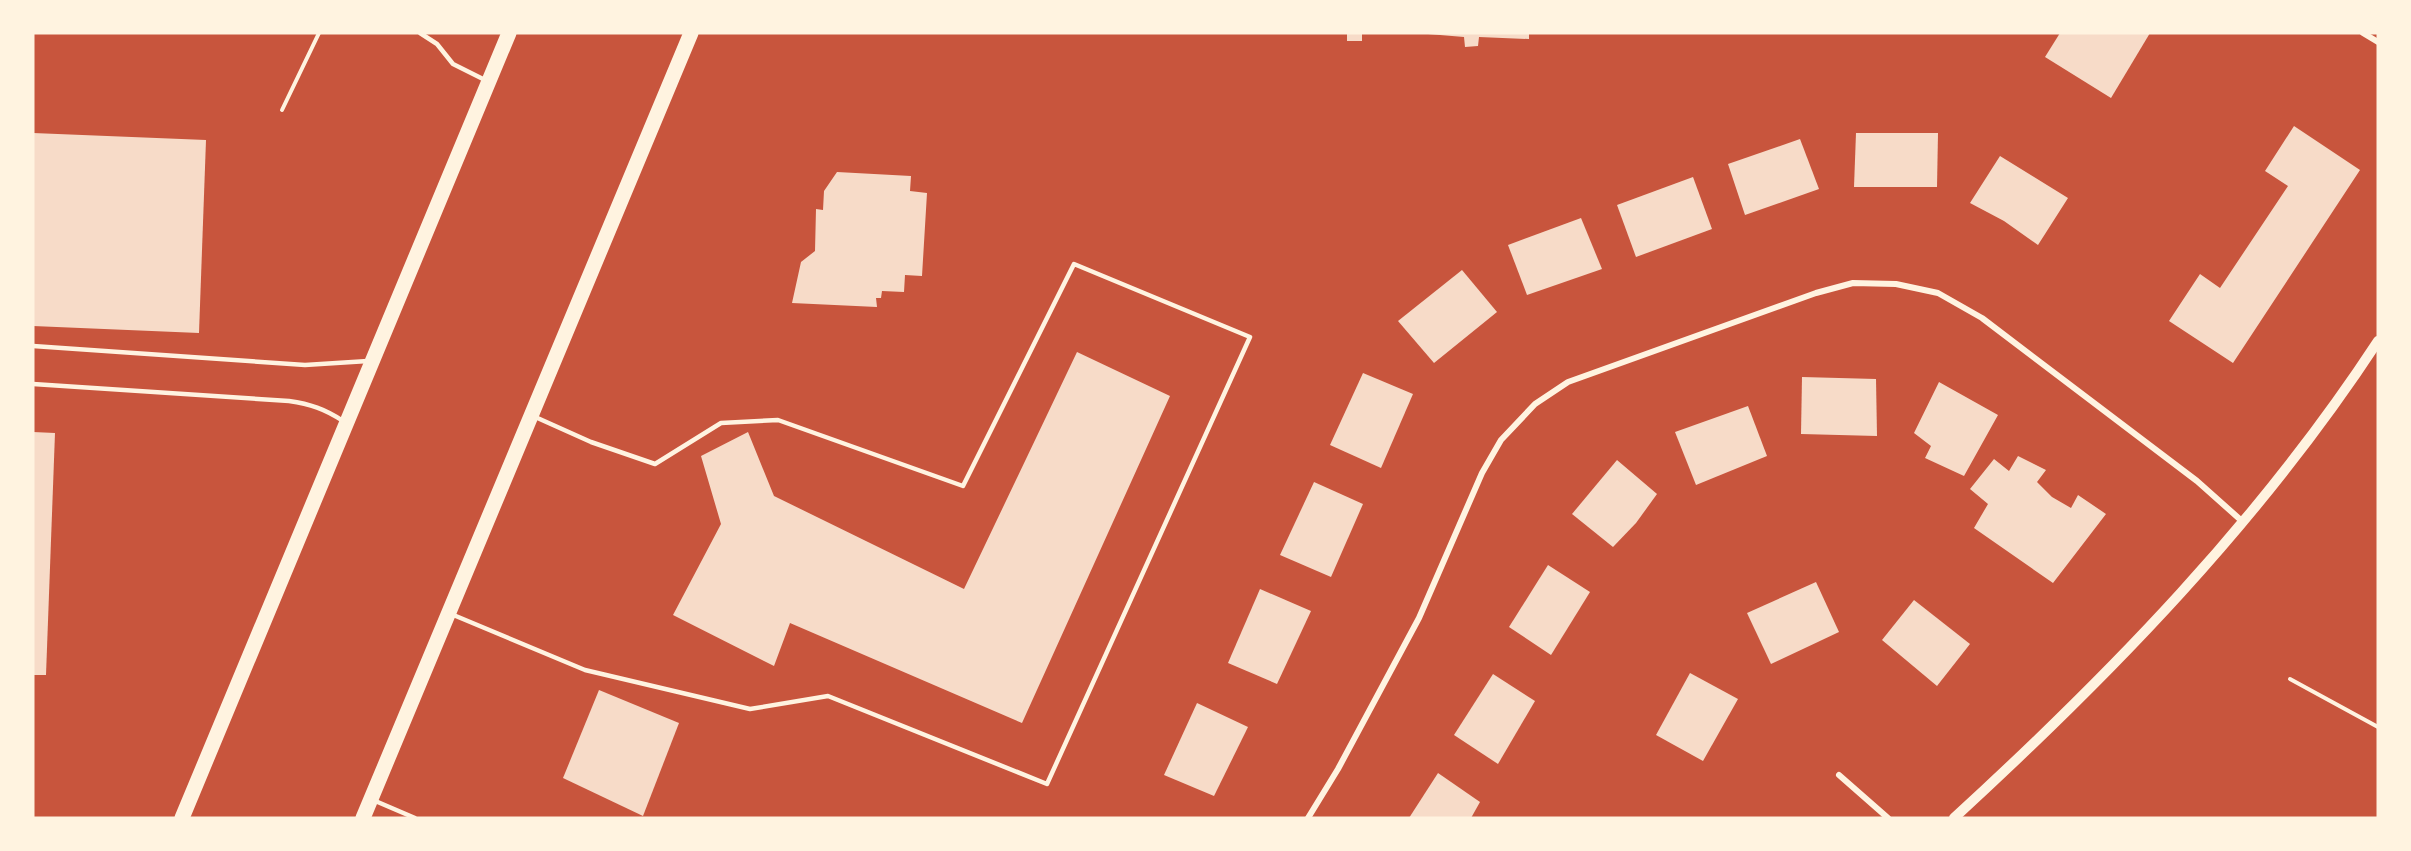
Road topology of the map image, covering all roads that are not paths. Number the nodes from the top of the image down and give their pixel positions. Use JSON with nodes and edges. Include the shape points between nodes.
{"nodes":[{"id":1,"x":420,"y":33,"type":"edge"},
{"id":2,"x":509,"y":33,"type":"edge"},
{"id":3,"x":691,"y":33,"type":"edge"},
{"id":4,"x":2363,"y":33,"type":"edge"},
{"id":5,"x":2378,"y":42,"type":"edge"},
{"id":6,"x":489,"y":82,"type":"junction"},
{"id":7,"x":2378,"y":341,"type":"edge"},
{"id":8,"x":33,"y":346,"type":"edge"},
{"id":9,"x":373,"y":361,"type":"junction"},
{"id":10,"x":33,"y":384,"type":"edge"},
{"id":11,"x":531,"y":415,"type":"junction"},
{"id":12,"x":347,"y":424,"type":"junction"},
{"id":13,"x":2243,"y":522,"type":"junction"},
{"id":14,"x":448,"y":613,"type":"junction"},
{"id":15,"x":1839,"y":775,"type":"dead end"},
{"id":16,"x":370,"y":799,"type":"junction"},
{"id":17,"x":182,"y":818,"type":"edge"},
{"id":18,"x":363,"y":818,"type":"edge"},
{"id":19,"x":415,"y":818,"type":"edge"},
{"id":20,"x":1308,"y":818,"type":"edge"},
{"id":21,"x":1888,"y":818,"type":"edge"},
{"id":22,"x":1954,"y":818,"type":"edge"}],
"edges":[{"from":1,"to":6,"type":"lane","via":[[437,44],[453,64]]},
{"from":2,"to":6,"type":"main road"},
{"from":3,"to":11,"type":"main road"},
{"from":4,"to":5,"type":"street"},
{"from":6,"to":9,"type":"main road"},
{"from":7,"to":13,"type":"street","via":[[2303,447]]},
{"from":8,"to":9,"type":"lane","via":[[305,365]]},
{"from":9,"to":12,"type":"main road"},
{"from":10,"to":12,"type":"lane","via":[[289,401],[328,411]]},
{"from":11,"to":14,"type":"main road"},
{"from":11,"to":14,"type":"lane","via":[[591,442],[655,464],[721,423],[778,420],[963,486],[1074,264],[1250,337],[1047,784],[828,696],[750,710],[585,670]]},
{"from":12,"to":17,"type":"main road"},
{"from":13,"to":20,"type":"street","via":[[2197,481],[1991,325],[1938,293],[1896,284],[1852,283],[1816,293],[1568,382],[1535,404],[1501,440],[1482,473],[1419,618]]},
{"from":13,"to":22,"type":"street","via":[[2158,620]]},
{"from":14,"to":16,"type":"main road"},
{"from":15,"to":21,"type":"street"},
{"from":16,"to":18,"type":"main road"},
{"from":16,"to":19,"type":"lane"}]}
